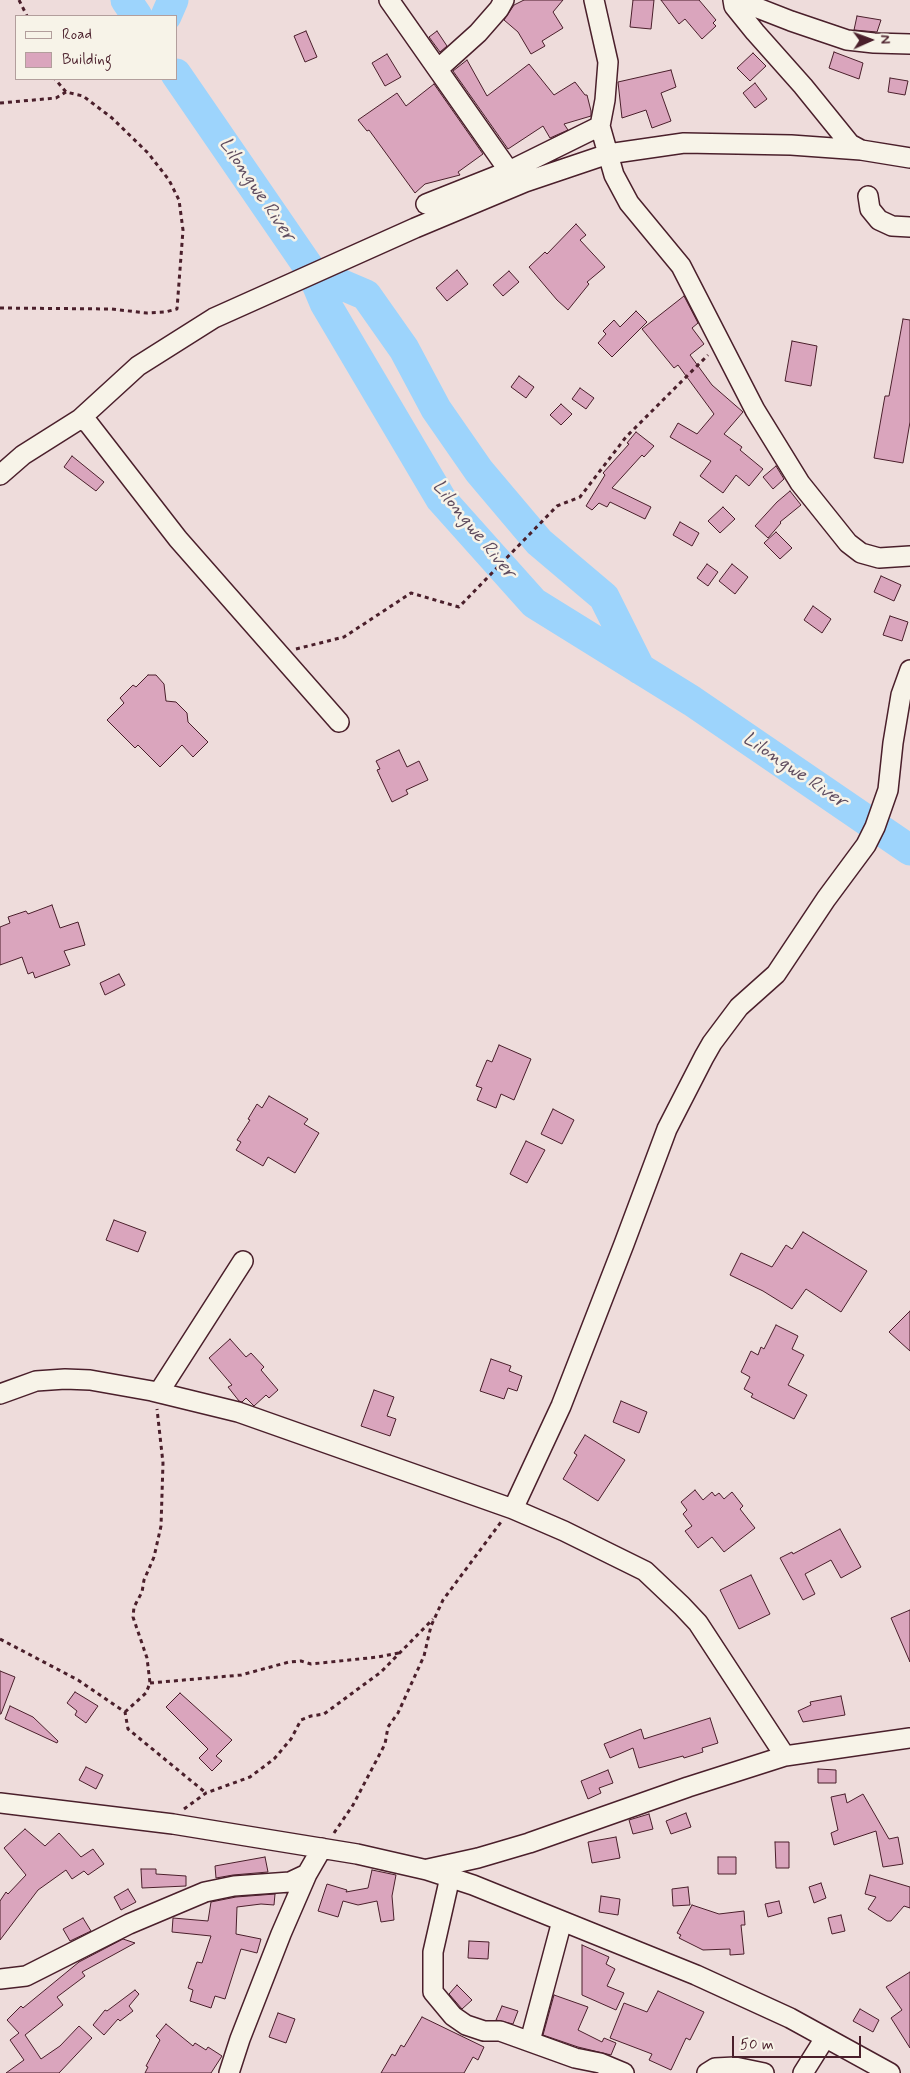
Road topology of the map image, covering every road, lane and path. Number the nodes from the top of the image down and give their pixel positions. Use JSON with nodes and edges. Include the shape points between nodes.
{"nodes":[{"id":1,"x":19,"y":0,"type":"edge"},
{"id":2,"x":389,"y":0,"type":"edge"},
{"id":3,"x":504,"y":0,"type":"edge"},
{"id":4,"x":594,"y":0,"type":"edge"},
{"id":5,"x":735,"y":0,"type":"edge"},
{"id":6,"x":26,"y":15,"type":"edge"},
{"id":7,"x":910,"y":44,"type":"edge"},
{"id":8,"x":438,"y":69,"type":"junction"},
{"id":9,"x":55,"y":80,"type":"edge"},
{"id":10,"x":66,"y":92,"type":"junction"},
{"id":11,"x":0,"y":103,"type":"edge"},
{"id":12,"x":600,"y":126,"type":"junction"},
{"id":13,"x":861,"y":150,"type":"junction"},
{"id":14,"x":608,"y":154,"type":"junction"},
{"id":15,"x":910,"y":158,"type":"edge"},
{"id":16,"x":509,"y":171,"type":"junction"},
{"id":17,"x":868,"y":196,"type":"dead end"},
{"id":18,"x":426,"y":204,"type":"dead end"},
{"id":19,"x":910,"y":227,"type":"edge"},
{"id":20,"x":0,"y":308,"type":"edge"},
{"id":21,"x":721,"y":343,"type":"junction"},
{"id":22,"x":80,"y":419,"type":"junction"},
{"id":23,"x":0,"y":475,"type":"edge"},
{"id":24,"x":910,"y":556,"type":"edge"},
{"id":25,"x":279,"y":654,"type":"junction"},
{"id":26,"x":910,"y":670,"type":"edge"},
{"id":27,"x":339,"y":722,"type":"dead end"},
{"id":28,"x":243,"y":1261,"type":"dead end"},
{"id":29,"x":159,"y":1392,"type":"junction"},
{"id":30,"x":0,"y":1394,"type":"edge"},
{"id":31,"x":512,"y":1509,"type":"junction"},
{"id":32,"x":435,"y":1616,"type":"junction"},
{"id":33,"x":0,"y":1639,"type":"edge"},
{"id":34,"x":400,"y":1652,"type":"junction"},
{"id":35,"x":150,"y":1682,"type":"junction"},
{"id":36,"x":125,"y":1712,"type":"junction"},
{"id":37,"x":910,"y":1738,"type":"edge"},
{"id":38,"x":785,"y":1756,"type":"junction"},
{"id":39,"x":206,"y":1792,"type":"junction"},
{"id":40,"x":0,"y":1802,"type":"edge"},
{"id":41,"x":172,"y":1824,"type":"junction"},
{"id":42,"x":322,"y":1848,"type":"junction"},
{"id":43,"x":427,"y":1870,"type":"junction"},
{"id":44,"x":306,"y":1874,"type":"junction"},
{"id":45,"x":450,"y":1877,"type":"junction"},
{"id":46,"x":562,"y":1921,"type":"junction"},
{"id":47,"x":0,"y":1979,"type":"edge"},
{"id":48,"x":825,"y":2038,"type":"junction"},
{"id":49,"x":530,"y":2041,"type":"junction"},
{"id":50,"x":229,"y":2073,"type":"edge"},
{"id":51,"x":624,"y":2073,"type":"edge"},
{"id":52,"x":707,"y":2073,"type":"edge"},
{"id":53,"x":764,"y":2073,"type":"edge"},
{"id":54,"x":803,"y":2073,"type":"edge"},
{"id":55,"x":890,"y":2073,"type":"edge"}],
"edges":[{"from":1,"to":6,"type":"path"},
{"from":2,"to":8,"type":"street"},
{"from":3,"to":8,"type":"street","via":[[478,33]]},
{"from":4,"to":12,"type":"street","via":[[608,62]]},
{"from":5,"to":7,"type":"street","via":[[847,40]]},
{"from":5,"to":13,"type":"street","via":[[734,6],[755,32],[850,144]]},
{"from":8,"to":16,"type":"street"},
{"from":9,"to":10,"type":"path"},
{"from":10,"to":11,"type":"path","via":[[56,98]]},
{"from":10,"to":20,"type":"path","via":[[83,96],[112,118],[148,153],[169,180],[179,200],[183,230],[177,308],[147,313],[111,309]]},
{"from":12,"to":14,"type":"street"},
{"from":12,"to":16,"type":"street"},
{"from":13,"to":14,"type":"street","via":[[684,143]]},
{"from":13,"to":15,"type":"street"},
{"from":14,"to":21,"type":"street","via":[[614,176],[629,204],[681,266]]},
{"from":14,"to":22,"type":"street","via":[[525,182],[214,318],[138,366]]},
{"from":16,"to":18,"type":"street"},
{"from":17,"to":19,"type":"street","via":[[870,209],[879,220],[892,226]]},
{"from":21,"to":24,"type":"street","via":[[755,410],[800,483],[848,543],[861,553],[879,558]]},
{"from":21,"to":25,"type":"path","via":[[626,437],[580,497],[557,506],[460,606],[411,593],[344,637]]},
{"from":22,"to":23,"type":"street","via":[[23,455]]},
{"from":22,"to":25,"type":"street","via":[[88,423],[178,539]]},
{"from":25,"to":27,"type":"street"},
{"from":26,"to":31,"type":"street","via":[[893,743],[888,790],[875,827],[866,845],[776,974],[739,1007],[704,1057],[667,1129],[561,1406]]},
{"from":28,"to":29,"type":"street"},
{"from":29,"to":30,"type":"street","via":[[65,1379],[36,1381]]},
{"from":29,"to":31,"type":"street","via":[[238,1412]]},
{"from":29,"to":35,"type":"path","via":[[156,1413],[163,1463],[161,1526],[133,1617],[148,1658]]},
{"from":31,"to":32,"type":"path","via":[[443,1600]]},
{"from":31,"to":38,"type":"street","via":[[646,1571],[698,1623]]},
{"from":32,"to":34,"type":"path"},
{"from":32,"to":42,"type":"path","via":[[424,1656],[398,1713],[388,1727],[385,1744],[345,1820]]},
{"from":33,"to":36,"type":"path","via":[[78,1680]]},
{"from":34,"to":35,"type":"path","via":[[311,1664],[290,1662],[241,1676]]},
{"from":34,"to":39,"type":"path","via":[[382,1672],[324,1714],[301,1720],[274,1759],[250,1777]]},
{"from":35,"to":36,"type":"path","via":[[146,1694]]},
{"from":36,"to":39,"type":"path","via":[[128,1729]]},
{"from":37,"to":38,"type":"street"},
{"from":38,"to":43,"type":"street","via":[[529,1843]]},
{"from":39,"to":41,"type":"path","via":[[186,1806]]},
{"from":40,"to":41,"type":"street"},
{"from":41,"to":42,"type":"street"},
{"from":42,"to":43,"type":"street"},
{"from":42,"to":44,"type":"street"},
{"from":43,"to":45,"type":"street"},
{"from":44,"to":47,"type":"street","via":[[290,1882],[234,1886],[205,1892],[129,1924],[26,1976]]},
{"from":44,"to":50,"type":"street"},
{"from":45,"to":46,"type":"street"},
{"from":45,"to":49,"type":"street","via":[[433,1952],[433,1992],[453,2016],[466,2025],[500,2030]]},
{"from":46,"to":48,"type":"street","via":[[738,1994]]},
{"from":46,"to":49,"type":"street"},
{"from":48,"to":54,"type":"street"},
{"from":48,"to":55,"type":"street"},
{"from":49,"to":51,"type":"street"},
{"from":52,"to":53,"type":"street","via":[[715,2068],[735,2067]]}]}
